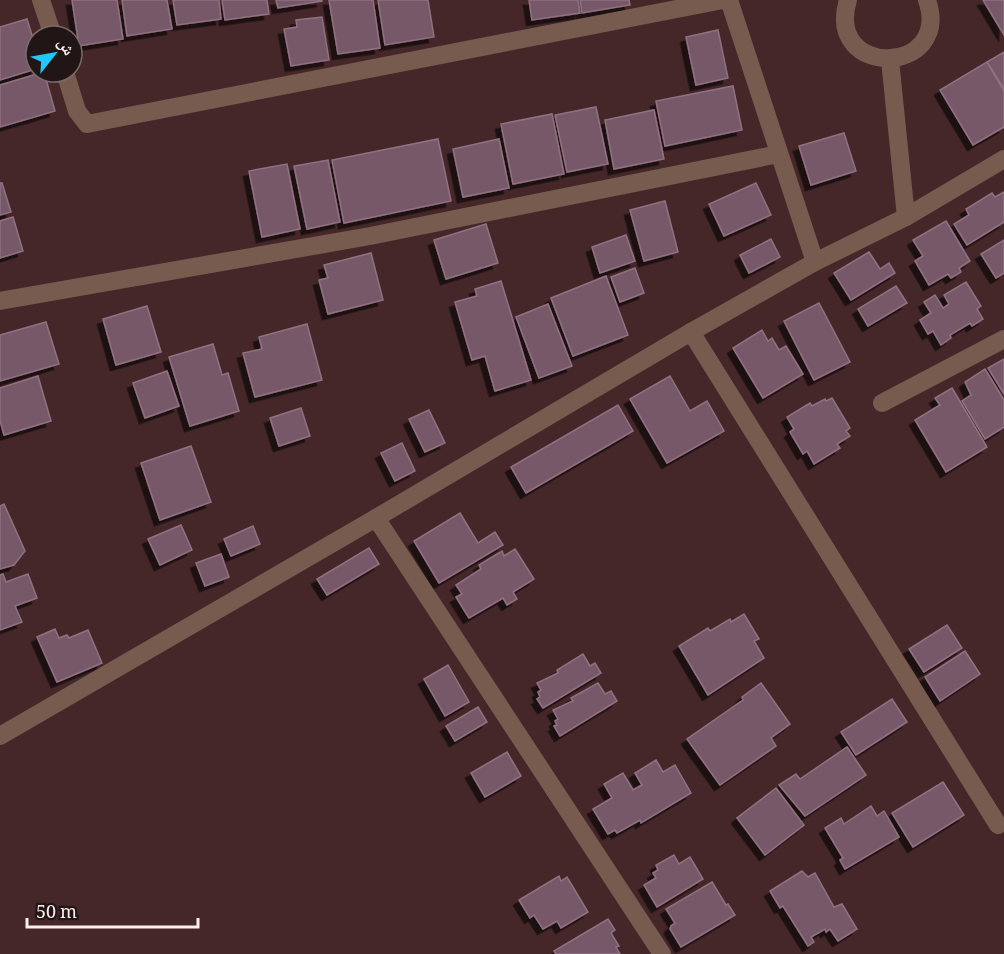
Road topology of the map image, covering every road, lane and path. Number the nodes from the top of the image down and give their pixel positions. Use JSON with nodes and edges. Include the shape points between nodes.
{"nodes":[{"id":1,"x":41,"y":0,"type":"edge"},
{"id":2,"x":723,"y":0,"type":"edge"},
{"id":3,"x":729,"y":0,"type":"edge"},
{"id":4,"x":848,"y":0,"type":"edge"},
{"id":5,"x":927,"y":0,"type":"edge"},
{"id":6,"x":49,"y":24,"type":"edge"},
{"id":7,"x":890,"y":60,"type":"junction"},
{"id":8,"x":69,"y":84,"type":"edge"},
{"id":9,"x":779,"y":154,"type":"junction"},
{"id":10,"x":1004,"y":159,"type":"edge"},
{"id":11,"x":906,"y":218,"type":"junction"},
{"id":12,"x":815,"y":262,"type":"junction"},
{"id":13,"x":0,"y":301,"type":"edge"},
{"id":14,"x":691,"y":332,"type":"junction"},
{"id":15,"x":1004,"y":339,"type":"edge"},
{"id":16,"x":882,"y":403,"type":"dead end"},
{"id":17,"x":376,"y":518,"type":"junction"},
{"id":18,"x":0,"y":736,"type":"edge"},
{"id":19,"x":998,"y":825,"type":"dead end"},
{"id":20,"x":662,"y":954,"type":"edge"}],
"edges":[{"from":1,"to":6,"type":"street"},
{"from":2,"to":8,"type":"street","via":[[87,124],[77,111]]},
{"from":3,"to":9,"type":"street"},
{"from":4,"to":7,"type":"street","via":[[845,13],[850,37],[866,54]]},
{"from":5,"to":7,"type":"street","via":[[931,21],[922,44],[913,52]]},
{"from":7,"to":11,"type":"street"},
{"from":9,"to":12,"type":"street"},
{"from":9,"to":13,"type":"street","via":[[370,236]]},
{"from":10,"to":11,"type":"street"},
{"from":11,"to":12,"type":"street"},
{"from":12,"to":14,"type":"street"},
{"from":14,"to":17,"type":"street"},
{"from":14,"to":19,"type":"street"},
{"from":15,"to":16,"type":"street"},
{"from":17,"to":18,"type":"street"},
{"from":17,"to":20,"type":"street"}]}
